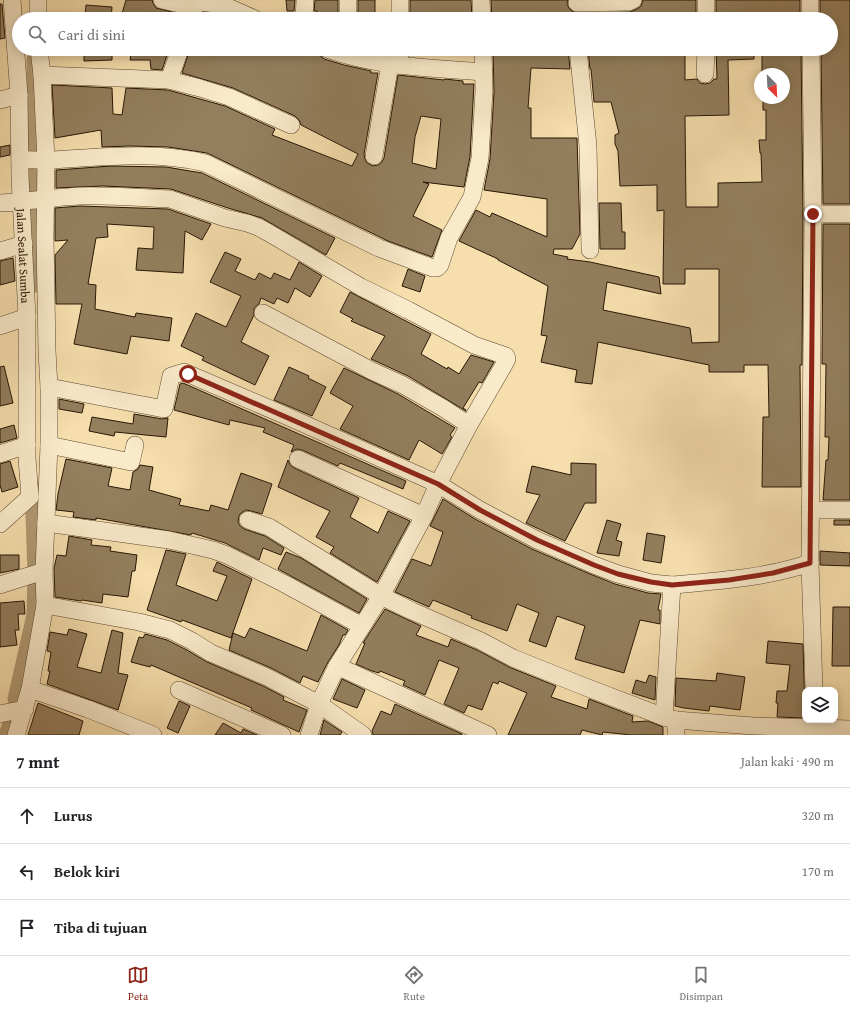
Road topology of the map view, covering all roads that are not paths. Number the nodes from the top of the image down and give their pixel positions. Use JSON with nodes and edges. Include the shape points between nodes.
{"nodes":[{"id":1,"x":12,"y":0,"type":"edge"},
{"id":2,"x":38,"y":0,"type":"edge"},
{"id":3,"x":44,"y":0,"type":"edge"},
{"id":4,"x":162,"y":0,"type":"edge"},
{"id":5,"x":305,"y":0,"type":"edge"},
{"id":6,"x":348,"y":0,"type":"edge"},
{"id":7,"x":400,"y":0,"type":"edge"},
{"id":8,"x":481,"y":0,"type":"edge"},
{"id":9,"x":633,"y":0,"type":"edge"},
{"id":10,"x":706,"y":0,"type":"edge"},
{"id":11,"x":810,"y":0,"type":"edge"},
{"id":12,"x":223,"y":2,"type":"edge"},
{"id":13,"x":577,"y":7,"type":"edge"},
{"id":14,"x":13,"y":12,"type":"edge"},
{"id":15,"x":38,"y":12,"type":"edge"},
{"id":16,"x":189,"y":12,"type":"edge"},
{"id":17,"x":192,"y":12,"type":"edge"},
{"id":18,"x":242,"y":12,"type":"edge"},
{"id":19,"x":304,"y":12,"type":"edge"},
{"id":20,"x":348,"y":12,"type":"edge"},
{"id":21,"x":400,"y":12,"type":"edge"},
{"id":22,"x":482,"y":12,"type":"edge"},
{"id":23,"x":706,"y":12,"type":"edge"},
{"id":24,"x":810,"y":12,"type":"edge"},
{"id":25,"x":16,"y":56,"type":"edge"},
{"id":26,"x":40,"y":56,"type":"edge"},
{"id":27,"x":178,"y":56,"type":"edge"},
{"id":28,"x":372,"y":56,"type":"edge"},
{"id":29,"x":483,"y":56,"type":"edge"},
{"id":30,"x":579,"y":56,"type":"edge"},
{"id":31,"x":706,"y":56,"type":"edge"},
{"id":32,"x":811,"y":56,"type":"edge"},
{"id":33,"x":396,"y":59,"type":"edge"},
{"id":34,"x":484,"y":72,"type":"junction"},
{"id":35,"x":705,"y":74,"type":"dead end"},
{"id":36,"x":42,"y":75,"type":"junction"},
{"id":37,"x":169,"y":80,"type":"junction"},
{"id":38,"x":18,"y":95,"type":"junction"},
{"id":39,"x":0,"y":100,"type":"edge"},
{"id":40,"x":291,"y":125,"type":"dead end"},
{"id":41,"x":374,"y":156,"type":"dead end"},
{"id":42,"x":33,"y":160,"type":"junction"},
{"id":43,"x":34,"y":200,"type":"junction"},
{"id":44,"x":0,"y":203,"type":"edge"},
{"id":45,"x":813,"y":214,"type":"junction"},
{"id":46,"x":850,"y":214,"type":"edge"},
{"id":47,"x":24,"y":244,"type":"junction"},
{"id":48,"x":590,"y":250,"type":"dead end"},
{"id":49,"x":0,"y":251,"type":"edge"},
{"id":50,"x":263,"y":313,"type":"dead end"},
{"id":51,"x":27,"y":323,"type":"junction"},
{"id":52,"x":0,"y":326,"type":"edge"},
{"id":53,"x":47,"y":330,"type":"junction"},
{"id":54,"x":49,"y":387,"type":"junction"},
{"id":55,"x":469,"y":425,"type":"junction"},
{"id":56,"x":27,"y":445,"type":"junction"},
{"id":57,"x":49,"y":445,"type":"junction"},
{"id":58,"x":135,"y":445,"type":"dead end"},
{"id":59,"x":0,"y":454,"type":"edge"},
{"id":60,"x":298,"y":459,"type":"dead end"},
{"id":61,"x":438,"y":484,"type":"junction"},
{"id":62,"x":40,"y":502,"type":"junction"},
{"id":63,"x":810,"y":510,"type":"junction"},
{"id":64,"x":850,"y":510,"type":"edge"},
{"id":65,"x":424,"y":516,"type":"junction"},
{"id":66,"x":248,"y":520,"type":"dead end"},
{"id":67,"x":46,"y":523,"type":"junction"},
{"id":68,"x":0,"y":524,"type":"edge"},
{"id":69,"x":810,"y":563,"type":"junction"},
{"id":70,"x":44,"y":571,"type":"junction"},
{"id":71,"x":0,"y":585,"type":"edge"},
{"id":72,"x":672,"y":585,"type":"junction"},
{"id":73,"x":381,"y":596,"type":"junction"},
{"id":74,"x":45,"y":605,"type":"junction"},
{"id":75,"x":362,"y":626,"type":"junction"},
{"id":76,"x":337,"y":666,"type":"junction"},
{"id":77,"x":814,"y":687,"type":"edge"},
{"id":78,"x":30,"y":689,"type":"junction"},
{"id":79,"x":179,"y":690,"type":"dead end"},
{"id":80,"x":319,"y":704,"type":"junction"},
{"id":81,"x":25,"y":709,"type":"junction"},
{"id":82,"x":0,"y":714,"type":"edge"},
{"id":83,"x":672,"y":724,"type":"edge"},
{"id":84,"x":815,"y":724,"type":"edge"},
{"id":85,"x":850,"y":729,"type":"edge"},
{"id":86,"x":16,"y":735,"type":"edge"},
{"id":87,"x":153,"y":735,"type":"edge"},
{"id":88,"x":282,"y":735,"type":"edge"},
{"id":89,"x":309,"y":735,"type":"edge"},
{"id":90,"x":363,"y":735,"type":"edge"},
{"id":91,"x":488,"y":735,"type":"edge"}],
"edges":[{"from":1,"to":14,"type":"street","name":"Jalan Sealat Sumba"},
{"from":2,"to":3,"type":"street"},
{"from":2,"to":15,"type":"street"},
{"from":4,"to":16,"type":"street"},
{"from":5,"to":19,"type":"street"},
{"from":6,"to":20,"type":"street"},
{"from":7,"to":21,"type":"street"},
{"from":8,"to":22,"type":"street"},
{"from":9,"to":13,"type":"street"},
{"from":10,"to":23,"type":"street"},
{"from":11,"to":24,"type":"street"},
{"from":12,"to":17,"type":"street","via":[[201,2]]},
{"from":12,"to":18,"type":"street"},
{"from":25,"to":38,"type":"street","name":"Jalan Sealat Sumba"},
{"from":26,"to":36,"type":"street"},
{"from":27,"to":37,"type":"street"},
{"from":28,"to":33,"type":"street"},
{"from":29,"to":34,"type":"street"},
{"from":30,"to":48,"type":"street","via":[[588,138]]},
{"from":31,"to":35,"type":"street"},
{"from":32,"to":45,"type":"street"},
{"from":33,"to":34,"type":"street"},
{"from":33,"to":41,"type":"street"},
{"from":34,"to":42,"type":"street","via":[[482,139],[472,197],[449,238],[437,268],[379,248],[205,163],[185,158],[154,156]]},
{"from":36,"to":37,"type":"street"},
{"from":36,"to":42,"type":"street"},
{"from":37,"to":40,"type":"street","via":[[229,97]]},
{"from":38,"to":39,"type":"street"},
{"from":38,"to":42,"type":"street","name":"Jalan Sealat Sumba"},
{"from":42,"to":43,"type":"street","name":"Jalan Sealat Sumba"},
{"from":42,"to":43,"type":"street"},
{"from":43,"to":44,"type":"street"},
{"from":43,"to":47,"type":"street","name":"Jalan Sealat Sumba"},
{"from":43,"to":53,"type":"street"},
{"from":43,"to":55,"type":"street","via":[[98,196],[170,199],[248,223],[269,233],[361,287],[449,333],[506,356],[505,363]]},
{"from":45,"to":46,"type":"street"},
{"from":45,"to":63,"type":"street"},
{"from":47,"to":49,"type":"street"},
{"from":47,"to":51,"type":"street","name":"Jalan Sealat Sumba"},
{"from":50,"to":55,"type":"street","via":[[402,385]]},
{"from":51,"to":52,"type":"street"},
{"from":51,"to":53,"type":"street"},
{"from":51,"to":56,"type":"street","name":"Jalan Sealat Sumba"},
{"from":53,"to":54,"type":"street"},
{"from":54,"to":57,"type":"street"},
{"from":54,"to":61,"type":"street","via":[[164,409],[171,376],[184,372]]},
{"from":55,"to":61,"type":"street"},
{"from":56,"to":59,"type":"street"},
{"from":56,"to":62,"type":"street","name":"Jalan Sealat Sumba","via":[[28,486]]},
{"from":57,"to":58,"type":"street","via":[[131,462]]},
{"from":57,"to":62,"type":"street"},
{"from":60,"to":65,"type":"street"},
{"from":61,"to":65,"type":"street"},
{"from":61,"to":72,"type":"street","via":[[537,540],[594,565],[618,574]]},
{"from":62,"to":67,"type":"street","name":"Jalan Sealat Sumba"},
{"from":62,"to":68,"type":"street"},
{"from":63,"to":64,"type":"street"},
{"from":63,"to":69,"type":"street"},
{"from":65,"to":73,"type":"street"},
{"from":66,"to":73,"type":"street","via":[[282,534]]},
{"from":67,"to":70,"type":"street","name":"Jalan Sealat Sumba"},
{"from":67,"to":75,"type":"street","via":[[169,540],[213,550],[283,583]]},
{"from":69,"to":72,"type":"street","via":[[773,573]]},
{"from":69,"to":77,"type":"street"},
{"from":70,"to":71,"type":"street"},
{"from":70,"to":74,"type":"street","name":"Jalan Sealat Sumba"},
{"from":72,"to":83,"type":"street"},
{"from":73,"to":75,"type":"street"},
{"from":73,"to":83,"type":"street","via":[[513,658]]},
{"from":74,"to":78,"type":"street","name":"Jalan Sealat Sumba"},
{"from":74,"to":80,"type":"street","via":[[170,630],[211,653],[267,677]]},
{"from":75,"to":76,"type":"street"},
{"from":76,"to":80,"type":"street"},
{"from":76,"to":91,"type":"street"},
{"from":78,"to":81,"type":"street","name":"Jalan Sealat Sumba"},
{"from":78,"to":87,"type":"street"},
{"from":79,"to":88,"type":"street"},
{"from":80,"to":89,"type":"street"},
{"from":80,"to":90,"type":"street"},
{"from":81,"to":82,"type":"street"},
{"from":81,"to":86,"type":"street","name":"Jalan Sealat Sumba"},
{"from":83,"to":84,"type":"street"},
{"from":84,"to":85,"type":"street"}]}
